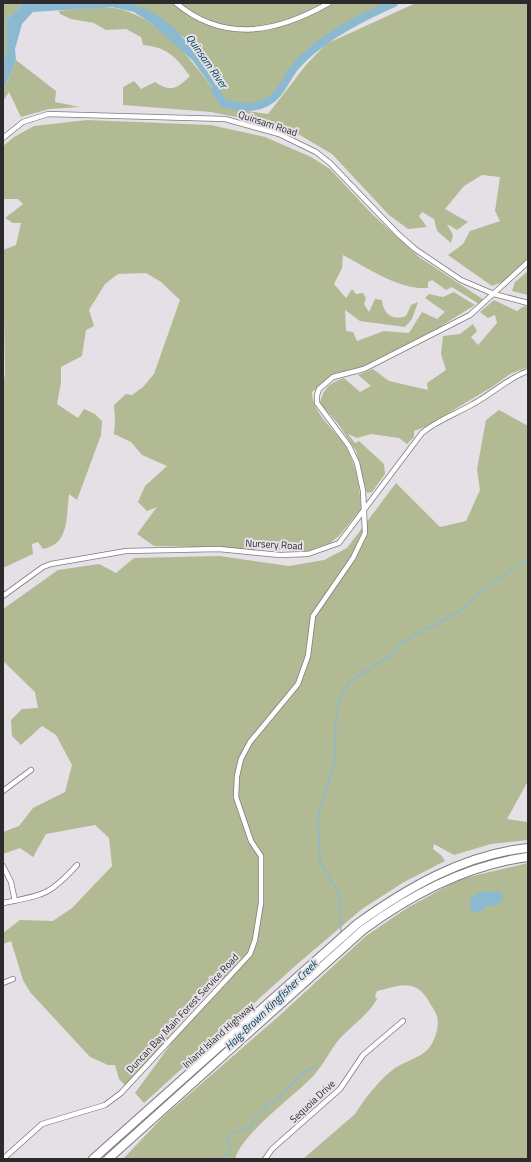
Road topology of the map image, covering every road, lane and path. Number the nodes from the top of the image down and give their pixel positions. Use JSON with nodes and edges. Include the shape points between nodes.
{"nodes":[{"id":1,"x":176,"y":3,"type":"edge"},
{"id":2,"x":329,"y":3,"type":"edge"},
{"id":3,"x":3,"y":138,"type":"edge"},
{"id":4,"x":528,"y":262,"type":"edge"},
{"id":5,"x":494,"y":294,"type":"junction"},
{"id":6,"x":528,"y":303,"type":"edge"},
{"id":7,"x":528,"y":371,"type":"edge"},
{"id":8,"x":364,"y":508,"type":"junction"},
{"id":9,"x":3,"y":596,"type":"edge"},
{"id":10,"x":31,"y":770,"type":"dead end"},
{"id":11,"x":3,"y":791,"type":"edge"},
{"id":12,"x":528,"y":848,"type":"edge"},
{"id":13,"x":528,"y":857,"type":"edge"},
{"id":14,"x":77,"y":865,"type":"dead end"},
{"id":15,"x":3,"y":866,"type":"edge"},
{"id":16,"x":15,"y":900,"type":"junction"},
{"id":17,"x":3,"y":903,"type":"edge"},
{"id":18,"x":13,"y":979,"type":"dead end"},
{"id":19,"x":3,"y":983,"type":"edge"},
{"id":20,"x":402,"y":1021,"type":"dead end"},
{"id":21,"x":3,"y":1159,"type":"edge"},
{"id":22,"x":93,"y":1159,"type":"edge"},
{"id":23,"x":108,"y":1159,"type":"edge"},
{"id":24,"x":265,"y":1159,"type":"edge"}],
"edges":[{"from":1,"to":2,"type":"street","via":[[216,26],[257,30],[310,14]]},
{"from":3,"to":5,"type":"street","name":"Quinsam Road","via":[[23,122],[48,114],[225,119],[279,134],[310,149],[330,163],[398,234],[416,249],[461,280]]},
{"from":4,"to":5,"type":"street","name":"Duncan Bay Main Forest Service Road"},
{"from":5,"to":6,"type":"street","name":"Quinsam Road"},
{"from":5,"to":8,"type":"street","name":"Duncan Bay Main Forest Service Road","via":[[470,316],[364,369],[334,377],[319,389],[317,403],[349,446],[357,463]]},
{"from":7,"to":8,"type":"street","name":"Nursery Road","via":[[515,375],[473,404],[429,426]]},
{"from":8,"to":9,"type":"street","name":"Nursery Road","via":[[339,544],[308,554],[280,555],[218,549],[126,551],[51,564]]},
{"from":8,"to":21,"type":"street","name":"Duncan Bay Main Forest Service Road","via":[[365,533],[352,558],[313,616],[308,656],[298,684],[250,742],[242,759],[236,796],[251,841],[261,856],[261,902],[250,954],[121,1093],[105,1105],[42,1124]]},
{"from":10,"to":11,"type":"street"},
{"from":12,"to":22,"type":"highway","name":"Inland Island Highway","via":[[488,856],[452,869],[412,888],[357,924]]},
{"from":13,"to":23,"type":"highway","name":"Inland Island Highway","via":[[455,877],[416,895],[363,930]]},
{"from":14,"to":16,"type":"street","via":[[50,891]]},
{"from":15,"to":16,"type":"street","via":[[11,882]]},
{"from":16,"to":17,"type":"street"},
{"from":18,"to":19,"type":"street"},
{"from":20,"to":24,"type":"street","name":"Sequoia Drive","via":[[363,1055],[340,1089],[272,1149]]}]}
